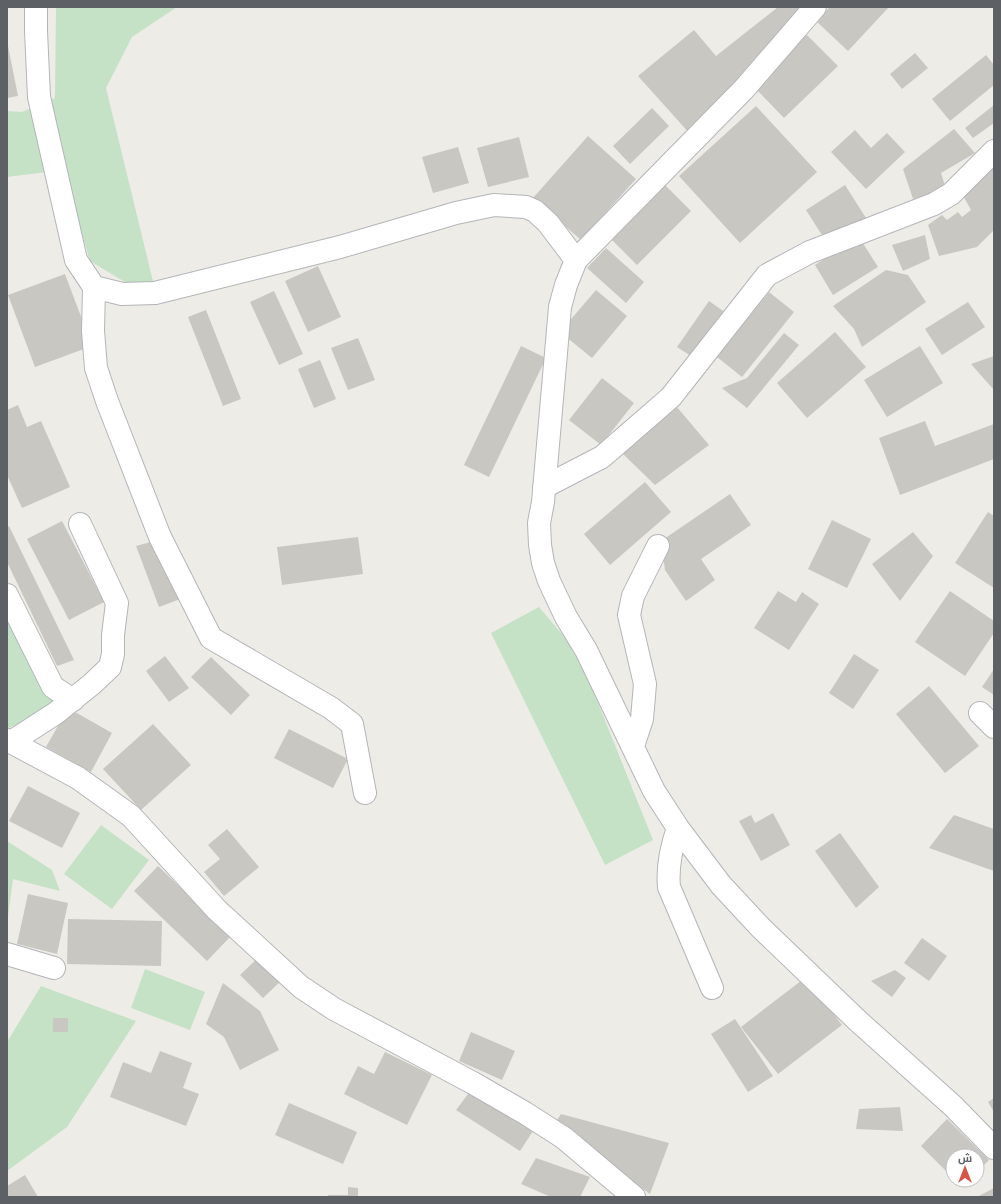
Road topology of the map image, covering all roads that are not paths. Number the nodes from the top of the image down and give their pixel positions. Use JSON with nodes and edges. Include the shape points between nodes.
{"nodes":[{"id":1,"x":36,"y":7,"type":"edge"},
{"id":2,"x":815,"y":7,"type":"edge"},
{"id":3,"x":994,"y":151,"type":"edge"},
{"id":4,"x":576,"y":260,"type":"junction"},
{"id":5,"x":94,"y":287,"type":"junction"},
{"id":6,"x":544,"y":487,"type":"junction"},
{"id":7,"x":80,"y":524,"type":"dead end"},
{"id":8,"x":658,"y":546,"type":"dead end"},
{"id":9,"x":7,"y":595,"type":"edge"},
{"id":10,"x":73,"y":700,"type":"junction"},
{"id":11,"x":9,"y":741,"type":"edge"},
{"id":12,"x":633,"y":746,"type":"junction"},
{"id":13,"x":365,"y":793,"type":"dead end"},
{"id":14,"x":678,"y":828,"type":"junction"},
{"id":15,"x":7,"y":954,"type":"edge"},
{"id":16,"x":54,"y":968,"type":"dead end"},
{"id":17,"x":712,"y":988,"type":"dead end"},
{"id":18,"x":994,"y":1148,"type":"edge"},
{"id":19,"x":634,"y":1197,"type":"edge"}],
"edges":[{"from":1,"to":5,"type":"street","via":[[39,97],[76,260]]},
{"from":2,"to":4,"type":"street","via":[[744,89]]},
{"from":3,"to":6,"type":"street","via":[[950,194],[934,204],[810,252],[767,275],[671,397],[602,457]]},
{"from":4,"to":5,"type":"street","via":[[548,223],[535,211],[515,205],[494,205],[155,293],[122,294]]},
{"from":4,"to":6,"type":"street","via":[[560,307]]},
{"from":5,"to":13,"type":"street","via":[[93,331],[96,368],[160,537],[199,617],[211,638],[331,708],[352,724]]},
{"from":6,"to":12,"type":"street","via":[[539,523],[545,569],[566,617],[586,650]]},
{"from":7,"to":10,"type":"street","via":[[117,603],[110,667]]},
{"from":8,"to":12,"type":"street","via":[[633,596],[629,615],[645,684],[642,719]]},
{"from":9,"to":10,"type":"street","via":[[53,687]]},
{"from":10,"to":11,"type":"street"},
{"from":11,"to":19,"type":"street","via":[[78,778],[131,816],[217,910],[302,987],[334,1009],[525,1113],[564,1138]]},
{"from":12,"to":14,"type":"street","via":[[654,791]]},
{"from":14,"to":17,"type":"street","via":[[671,848],[669,887]]},
{"from":14,"to":18,"type":"street","via":[[721,885],[761,928],[858,1021],[953,1106]]},
{"from":15,"to":16,"type":"street"}]}
